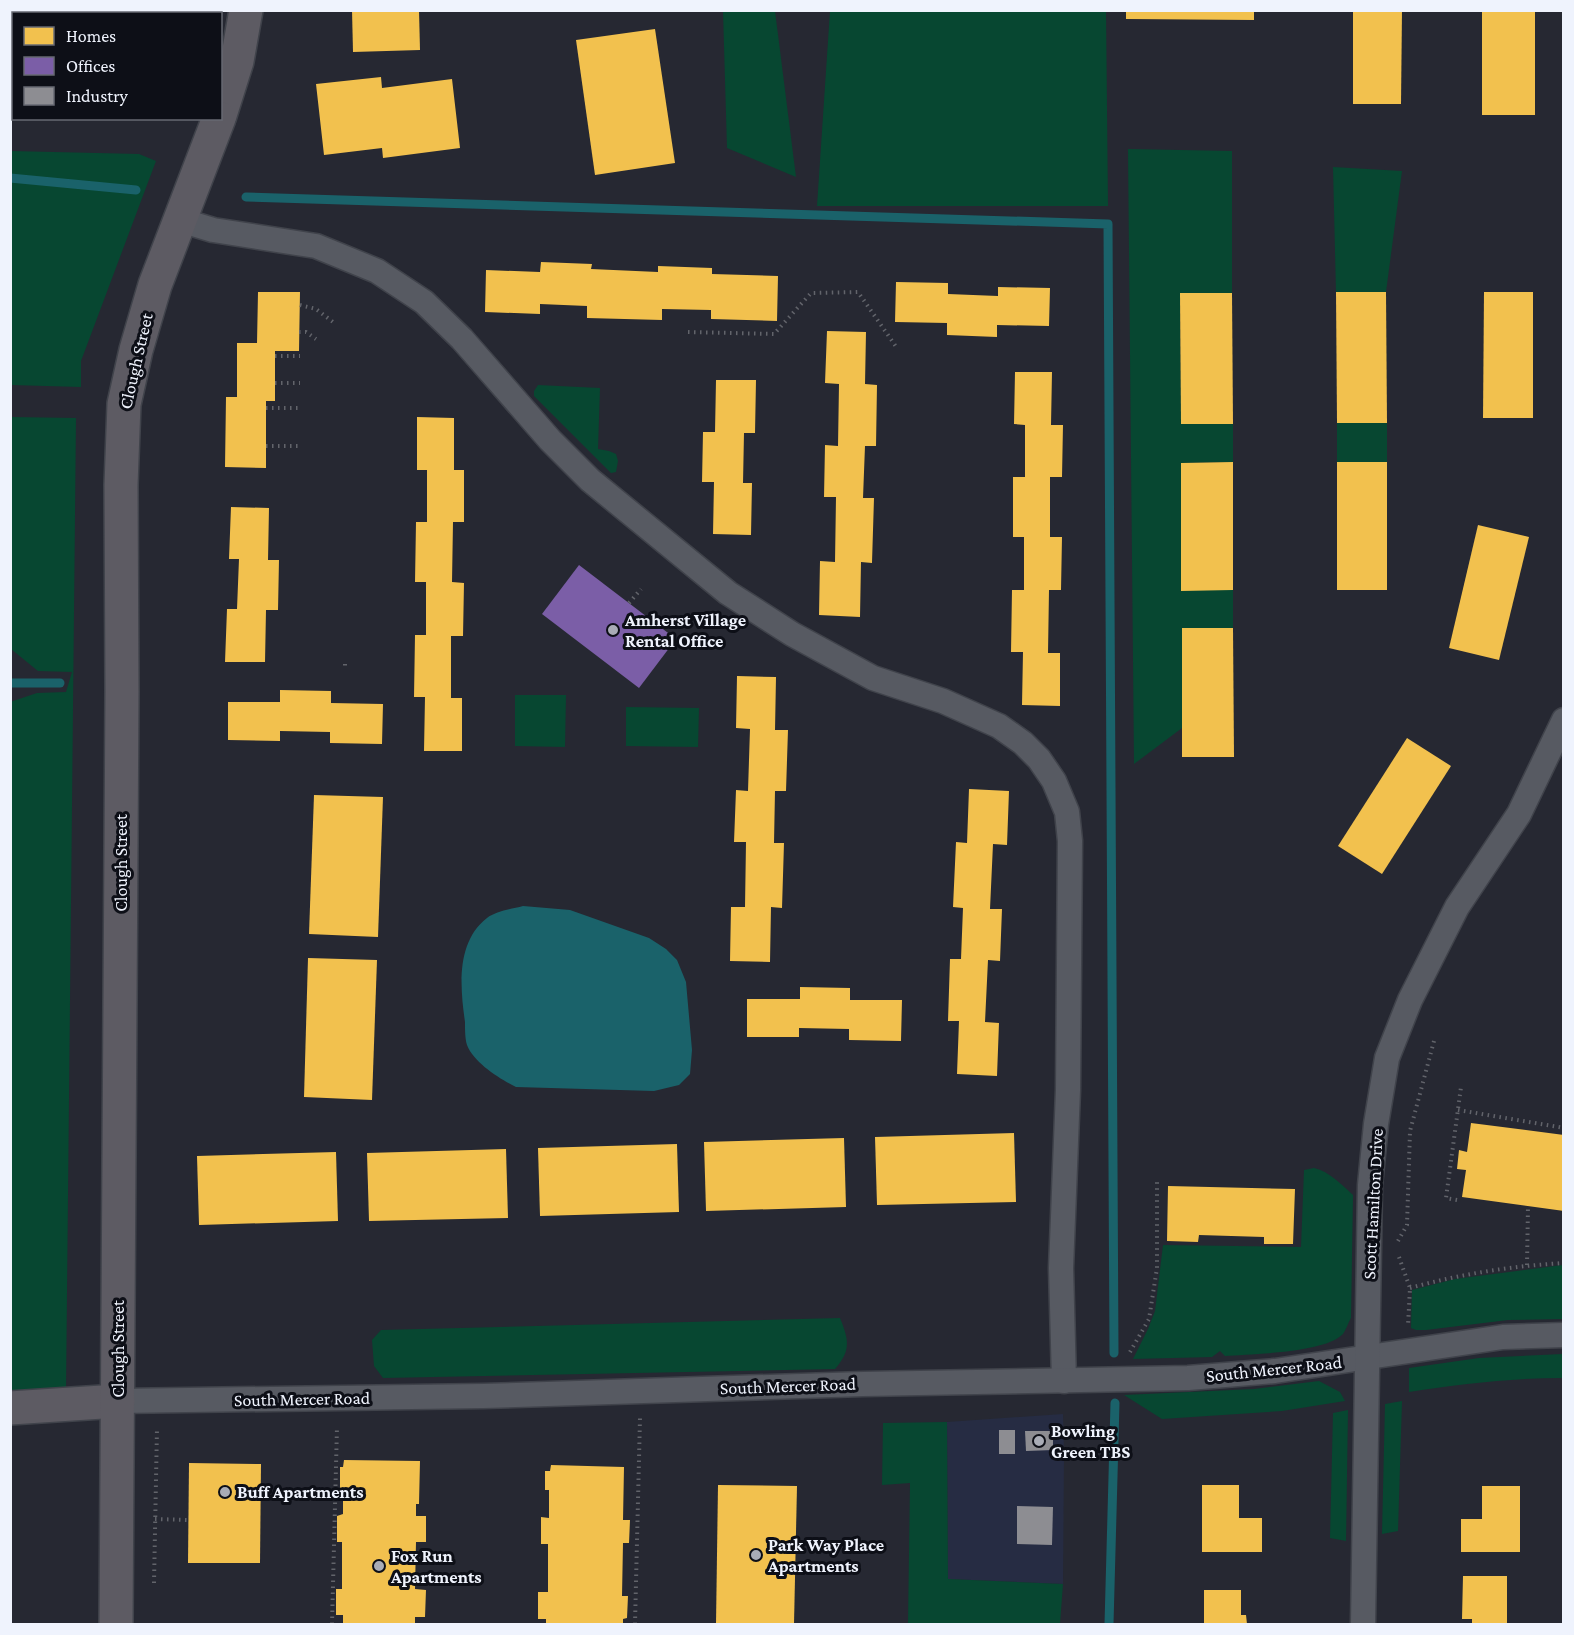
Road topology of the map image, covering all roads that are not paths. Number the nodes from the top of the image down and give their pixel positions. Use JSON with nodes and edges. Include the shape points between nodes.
{"nodes":[{"id":1,"x":246,"y":10,"type":"edge"},
{"id":2,"x":222,"y":110,"type":"edge"},
{"id":3,"x":219,"y":120,"type":"edge"},
{"id":4,"x":180,"y":220,"type":"junction"},
{"id":5,"x":1563,"y":720,"type":"edge"},
{"id":6,"x":1563,"y":1335,"type":"edge"},
{"id":7,"x":1368,"y":1357,"type":"junction"},
{"id":8,"x":1064,"y":1381,"type":"junction"},
{"id":9,"x":118,"y":1401,"type":"junction"},
{"id":10,"x":10,"y":1408,"type":"edge"},
{"id":11,"x":116,"y":1624,"type":"edge"},
{"id":12,"x":1363,"y":1624,"type":"edge"}],
"edges":[{"from":1,"to":2,"type":"street","name":"Clough Street","via":[[237,61]]},
{"from":3,"to":4,"type":"street","name":"Clough Street"},
{"from":4,"to":8,"type":"street","via":[[213,230],[316,246],[377,271],[424,302],[462,339],[590,480],[728,592],[792,634],[873,678],[942,701],[999,726],[1039,759],[1067,812],[1070,841],[1068,1090],[1060,1268]]},
{"from":4,"to":9,"type":"street","name":"Clough Street","via":[[155,285],[124,404]]},
{"from":5,"to":7,"type":"street","name":"Scott Hamilton Drive","via":[[1519,814],[1457,907],[1410,1000],[1387,1059],[1370,1185]]},
{"from":6,"to":7,"type":"street","name":"South Mercer Road","via":[[1503,1337]]},
{"from":7,"to":8,"type":"street","name":"South Mercer Road","via":[[1275,1371],[1188,1378]]},
{"from":7,"to":12,"type":"street","name":"Scott Hamilton Drive"},
{"from":8,"to":9,"type":"street","name":"South Mercer Road"},
{"from":9,"to":10,"type":"street","name":"South Mercer Road"},
{"from":9,"to":11,"type":"street","name":"Clough Street"}]}
